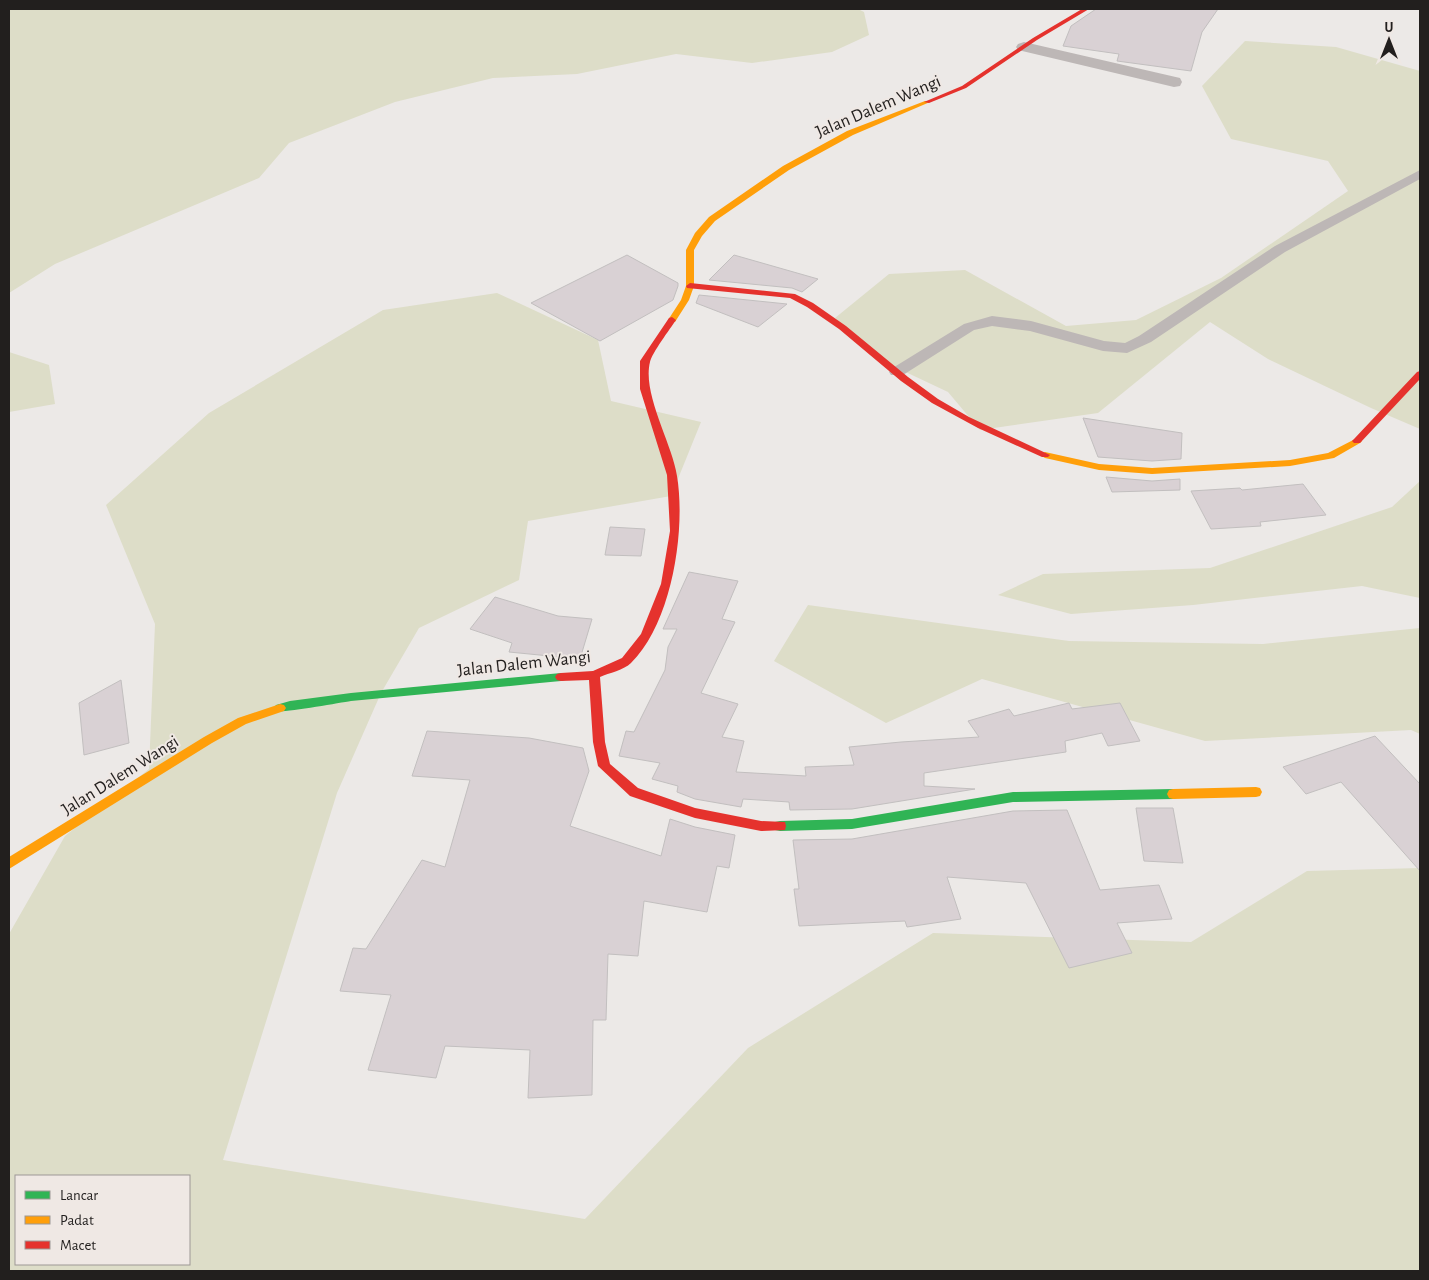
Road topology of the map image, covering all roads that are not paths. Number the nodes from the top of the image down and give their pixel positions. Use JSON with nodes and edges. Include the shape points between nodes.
{"nodes":[{"id":1,"x":1086,"y":9,"type":"edge"},
{"id":2,"x":1024,"y":47,"type":"junction"},
{"id":3,"x":1174,"y":82,"type":"dead end"},
{"id":4,"x":1420,"y":174,"type":"edge"},
{"id":5,"x":690,"y":286,"type":"junction"},
{"id":6,"x":897,"y":372,"type":"junction"},
{"id":7,"x":1420,"y":374,"type":"edge"},
{"id":8,"x":594,"y":675,"type":"junction"},
{"id":9,"x":1256,"y":792,"type":"dead end"},
{"id":10,"x":9,"y":864,"type":"edge"}],
"edges":[{"from":1,"to":2,"type":"street","name":"Jalan Dalem Wangi"},
{"from":2,"to":3,"type":"street"},
{"from":2,"to":5,"type":"street","name":"Jalan Dalem Wangi","via":[[964,88],[850,133],[786,168],[712,219],[690,250]]},
{"from":4,"to":6,"type":"lane","via":[[1280,249],[1145,340],[1126,348],[1103,346],[1031,326],[992,321],[969,327]]},
{"from":5,"to":6,"type":"street","via":[[792,296],[829,318]]},
{"from":5,"to":8,"type":"street","name":"Jalan Dalem Wangi","via":[[685,300],[645,361],[645,389],[672,475],[675,531],[666,584],[646,635],[626,661]]},
{"from":6,"to":7,"type":"street","via":[[967,421],[1046,455],[1099,467],[1152,471],[1290,463],[1331,456],[1357,440]]},
{"from":8,"to":9,"type":"street","via":[[604,766],[634,792],[695,813],[761,826],[852,824],[1013,797]]},
{"from":8,"to":10,"type":"street","name":"Jalan Dalem Wangi","via":[[290,705],[242,721],[208,740]]}]}
